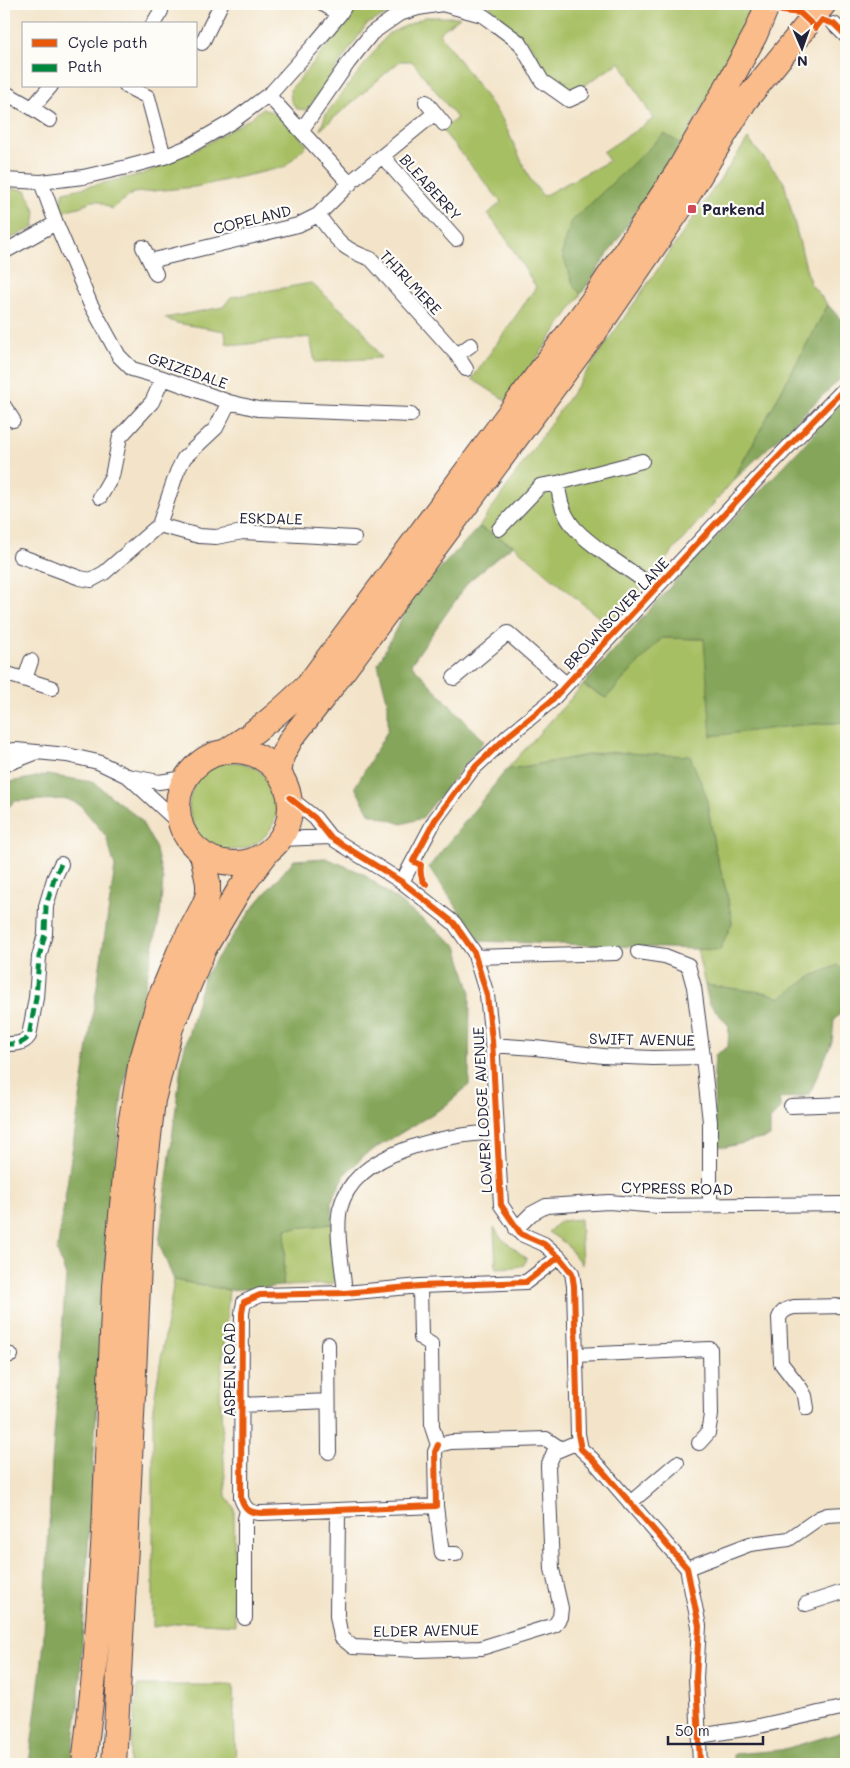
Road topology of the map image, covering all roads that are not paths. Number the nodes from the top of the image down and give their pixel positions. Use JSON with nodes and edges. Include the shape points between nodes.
{"nodes":[{"id":1,"x":221,"y":4,"type":"edge"},
{"id":2,"x":322,"y":4,"type":"edge"},
{"id":3,"x":768,"y":4,"type":"edge"},
{"id":4,"x":343,"y":9,"type":"edge"},
{"id":5,"x":161,"y":11,"type":"dead end"},
{"id":6,"x":829,"y":14,"type":"edge"},
{"id":7,"x":154,"y":22,"type":"edge"},
{"id":8,"x":846,"y":36,"type":"edge"},
{"id":9,"x":202,"y":43,"type":"dead end"},
{"id":10,"x":49,"y":88,"type":"edge"},
{"id":11,"x":130,"y":88,"type":"edge"},
{"id":12,"x":4,"y":92,"type":"edge"},
{"id":13,"x":582,"y":94,"type":"dead end"},
{"id":14,"x":268,"y":95,"type":"junction"},
{"id":15,"x":426,"y":102,"type":"dead end"},
{"id":16,"x":32,"y":108,"type":"junction"},
{"id":17,"x":50,"y":120,"type":"dead end"},
{"id":18,"x":301,"y":131,"type":"junction"},
{"id":19,"x":164,"y":157,"type":"junction"},
{"id":20,"x":383,"y":157,"type":"junction"},
{"id":21,"x":4,"y":180,"type":"edge"},
{"id":22,"x":41,"y":182,"type":"junction"},
{"id":23,"x":350,"y":184,"type":"junction"},
{"id":24,"x":318,"y":215,"type":"junction"},
{"id":25,"x":56,"y":223,"type":"junction"},
{"id":26,"x":456,"y":239,"type":"dead end"},
{"id":27,"x":143,"y":247,"type":"dead end"},
{"id":28,"x":4,"y":252,"type":"edge"},
{"id":29,"x":471,"y":345,"type":"dead end"},
{"id":30,"x":456,"y":355,"type":"junction"},
{"id":31,"x":466,"y":368,"type":"dead end"},
{"id":32,"x":163,"y":378,"type":"junction"},
{"id":33,"x":846,"y":387,"type":"edge"},
{"id":34,"x":229,"y":402,"type":"junction"},
{"id":35,"x":4,"y":406,"type":"edge"},
{"id":36,"x":411,"y":414,"type":"dead end"},
{"id":37,"x":13,"y":420,"type":"dead end"},
{"id":38,"x":642,"y":461,"type":"dead end"},
{"id":39,"x":558,"y":483,"type":"junction"},
{"id":40,"x":100,"y":497,"type":"dead end"},
{"id":41,"x":159,"y":525,"type":"junction"},
{"id":42,"x":499,"y":529,"type":"dead end"},
{"id":43,"x":354,"y":538,"type":"dead end"},
{"id":44,"x":20,"y":556,"type":"dead end"},
{"id":45,"x":655,"y":589,"type":"junction"},
{"id":46,"x":30,"y":661,"type":"dead end"},
{"id":47,"x":4,"y":673,"type":"edge"},
{"id":48,"x":454,"y":678,"type":"dead end"},
{"id":49,"x":24,"y":679,"type":"junction"},
{"id":50,"x":566,"y":684,"type":"junction"},
{"id":51,"x":52,"y":688,"type":"dead end"},
{"id":52,"x":4,"y":751,"type":"edge"},
{"id":53,"x":226,"y":751,"type":"junction"},
{"id":54,"x":36,"y":753,"type":"junction"},
{"id":55,"x":4,"y":765,"type":"edge"},
{"id":56,"x":279,"y":774,"type":"junction"},
{"id":57,"x":127,"y":776,"type":"junction"},
{"id":58,"x":185,"y":778,"type":"junction"},
{"id":59,"x":290,"y":798,"type":"junction"},
{"id":60,"x":179,"y":823,"type":"junction"},
{"id":61,"x":330,"y":838,"type":"junction"},
{"id":62,"x":274,"y":846,"type":"junction"},
{"id":63,"x":202,"y":854,"type":"junction"},
{"id":64,"x":61,"y":864,"type":"dead end"},
{"id":65,"x":402,"y":882,"type":"junction"},
{"id":66,"x":638,"y":952,"type":"dead end"},
{"id":67,"x":616,"y":953,"type":"dead end"},
{"id":68,"x":476,"y":957,"type":"junction"},
{"id":69,"x":4,"y":1044,"type":"edge"},
{"id":70,"x":492,"y":1045,"type":"junction"},
{"id":71,"x":703,"y":1057,"type":"junction"},
{"id":72,"x":846,"y":1104,"type":"edge"},
{"id":73,"x":791,"y":1106,"type":"dead end"},
{"id":74,"x":496,"y":1132,"type":"junction"},
{"id":75,"x":846,"y":1204,"type":"edge"},
{"id":76,"x":710,"y":1206,"type":"junction"},
{"id":77,"x":516,"y":1229,"type":"junction"},
{"id":78,"x":559,"y":1257,"type":"junction"},
{"id":79,"x":420,"y":1286,"type":"junction"},
{"id":80,"x":345,"y":1293,"type":"junction"},
{"id":81,"x":846,"y":1306,"type":"edge"},
{"id":82,"x":328,"y":1344,"type":"dead end"},
{"id":83,"x":576,"y":1355,"type":"junction"},
{"id":84,"x":328,"y":1401,"type":"junction"},
{"id":85,"x":242,"y":1405,"type":"junction"},
{"id":86,"x":807,"y":1408,"type":"dead end"},
{"id":87,"x":578,"y":1442,"type":"junction"},
{"id":88,"x":699,"y":1443,"type":"dead end"},
{"id":89,"x":438,"y":1445,"type":"junction"},
{"id":90,"x":561,"y":1449,"type":"junction"},
{"id":91,"x":329,"y":1452,"type":"dead end"},
{"id":92,"x":677,"y":1463,"type":"dead end"},
{"id":93,"x":630,"y":1503,"type":"junction"},
{"id":94,"x":436,"y":1506,"type":"junction"},
{"id":95,"x":247,"y":1510,"type":"junction"},
{"id":96,"x":338,"y":1510,"type":"junction"},
{"id":97,"x":846,"y":1514,"type":"edge"},
{"id":98,"x":456,"y":1554,"type":"dead end"},
{"id":99,"x":686,"y":1568,"type":"junction"},
{"id":100,"x":846,"y":1591,"type":"edge"},
{"id":101,"x":806,"y":1604,"type":"dead end"},
{"id":102,"x":245,"y":1618,"type":"dead end"},
{"id":103,"x":846,"y":1707,"type":"edge"},
{"id":104,"x":699,"y":1736,"type":"junction"},
{"id":105,"x":84,"y":1764,"type":"edge"},
{"id":106,"x":114,"y":1764,"type":"edge"},
{"id":107,"x":700,"y":1764,"type":"edge"}],
"edges":[{"from":1,"to":9,"type":"street"},
{"from":2,"to":4,"type":"street"},
{"from":3,"to":53,"type":"highway","via":[[734,75],[678,171],[593,300],[308,685],[252,735]]},
{"from":4,"to":14,"type":"street"},
{"from":5,"to":7,"type":"street"},
{"from":6,"to":8,"type":"street"},
{"from":6,"to":56,"type":"highway","via":[[744,101],[679,210],[600,325],[291,739],[282,756]]},
{"from":10,"to":16,"type":"street"},
{"from":11,"to":19,"type":"street","via":[[148,97]]},
{"from":12,"to":16,"type":"street"},
{"from":13,"to":18,"type":"street","via":[[569,100],[542,82],[520,43],[482,15],[442,4],[399,14],[372,33]]},
{"from":14,"to":18,"type":"street"},
{"from":14,"to":19,"type":"street","via":[[233,121]]},
{"from":15,"to":20,"type":"street","name":"COPELAND","via":[[440,119]]},
{"from":16,"to":17,"type":"street"},
{"from":18,"to":23,"type":"street"},
{"from":19,"to":22,"type":"street","via":[[118,169]]},
{"from":20,"to":23,"type":"street","name":"COPELAND"},
{"from":20,"to":26,"type":"street","name":"BLEABERRY"},
{"from":21,"to":22,"type":"street"},
{"from":22,"to":25,"type":"street","name":"GRIZEDALE"},
{"from":23,"to":24,"type":"street","name":"COPELAND"},
{"from":24,"to":27,"type":"street","name":"COPELAND","via":[[298,225],[153,268]]},
{"from":24,"to":30,"type":"street","name":"THIRLMERE","via":[[346,249],[371,259]]},
{"from":25,"to":28,"type":"street"},
{"from":25,"to":32,"type":"street","name":"GRIZEDALE","via":[[90,304],[118,356],[132,369]]},
{"from":29,"to":30,"type":"street"},
{"from":30,"to":31,"type":"street","name":"THIRLMERE"},
{"from":32,"to":34,"type":"street","name":"GRIZEDALE"},
{"from":32,"to":40,"type":"street","via":[[152,402],[120,437],[112,476]]},
{"from":33,"to":45,"type":"street","name":"BROWNSOVER LANE"},
{"from":34,"to":36,"type":"street","name":"GRIZEDALE","via":[[258,409]]},
{"from":34,"to":41,"type":"street","via":[[216,428],[184,458]]},
{"from":35,"to":37,"type":"street"},
{"from":38,"to":39,"type":"street"},
{"from":39,"to":42,"type":"street","via":[[540,486]]},
{"from":39,"to":45,"type":"street","via":[[559,500],[581,536]]},
{"from":41,"to":43,"type":"street","name":"ESKDALE","via":[[216,538],[243,532]]},
{"from":41,"to":44,"type":"street","via":[[104,573],[91,580]]},
{"from":45,"to":50,"type":"street","name":"BROWNSOVER LANE"},
{"from":46,"to":49,"type":"street"},
{"from":47,"to":49,"type":"street"},
{"from":48,"to":50,"type":"street","via":[[508,633]]},
{"from":49,"to":51,"type":"street"},
{"from":50,"to":65,"type":"street","name":"BROWNSOVER LANE","via":[[470,771],[435,820]]},
{"from":52,"to":54,"type":"street"},
{"from":53,"to":56,"type":"highway","via":[[256,755]]},
{"from":53,"to":58,"type":"highway","via":[[196,765]]},
{"from":54,"to":55,"type":"street"},
{"from":54,"to":57,"type":"street","via":[[98,762]]},
{"from":56,"to":59,"type":"highway"},
{"from":57,"to":58,"type":"street","via":[[159,782]]},
{"from":57,"to":60,"type":"street"},
{"from":58,"to":60,"type":"highway","via":[[179,792]]},
{"from":59,"to":61,"type":"street","name":"LOWER LODGE AVENUE","via":[[315,818]]},
{"from":59,"to":62,"type":"highway","via":[[287,826]]},
{"from":60,"to":63,"type":"highway","via":[[192,846]]},
{"from":61,"to":62,"type":"street"},
{"from":61,"to":65,"type":"street","name":"LOWER LODGE AVENUE"},
{"from":62,"to":63,"type":"highway","via":[[252,861],[235,864],[218,862]]},
{"from":62,"to":106,"type":"highway","via":[[239,890],[204,949],[171,1028],[153,1100],[142,1200]]},
{"from":63,"to":105,"type":"highway","via":[[208,894],[159,1000],[140,1066],[130,1125],[114,1286],[104,1532],[95,1667]]},
{"from":64,"to":69,"type":"street","via":[[46,906],[45,934],[29,1036],[21,1043]]},
{"from":65,"to":68,"type":"street","name":"LOWER LODGE AVENUE","via":[[454,923]]},
{"from":66,"to":71,"type":"street","via":[[665,956],[688,965]]},
{"from":67,"to":68,"type":"street"},
{"from":68,"to":70,"type":"street","name":"LOWER LODGE AVENUE","via":[[487,995]]},
{"from":70,"to":71,"type":"street","name":"SWIFT AVENUE","via":[[603,1056]]},
{"from":70,"to":74,"type":"street","name":"LOWER LODGE AVENUE"},
{"from":71,"to":76,"type":"street","name":"SWIFT AVENUE","via":[[710,1122]]},
{"from":72,"to":73,"type":"street"},
{"from":74,"to":77,"type":"street","name":"LOWER LODGE AVENUE","via":[[501,1205]]},
{"from":74,"to":80,"type":"street","via":[[467,1134],[417,1146],[386,1157],[360,1176],[348,1189],[340,1209]]},
{"from":75,"to":76,"type":"street","name":"CYPRESS ROAD"},
{"from":76,"to":77,"type":"street","name":"CYPRESS ROAD","via":[[609,1202],[546,1206],[531,1214]]},
{"from":77,"to":78,"type":"street","name":"LOWER LODGE AVENUE","via":[[544,1244]]},
{"from":78,"to":79,"type":"street","name":"ASPEN ROAD","via":[[526,1282]]},
{"from":78,"to":83,"type":"street","name":"LOWER LODGE AVENUE","via":[[572,1273]]},
{"from":79,"to":80,"type":"street","name":"ASPEN ROAD"},
{"from":79,"to":89,"type":"street","via":[[422,1338],[431,1344],[432,1427]]},
{"from":80,"to":85,"type":"street","name":"ASPEN ROAD","via":[[260,1295],[244,1302]]},
{"from":81,"to":86,"type":"street","via":[[786,1308],[779,1318],[781,1363],[802,1389]]},
{"from":82,"to":84,"type":"street"},
{"from":83,"to":87,"type":"street","name":"LOWER LODGE AVENUE"},
{"from":83,"to":88,"type":"street","via":[[710,1348],[711,1415],[708,1433]]},
{"from":84,"to":85,"type":"street"},
{"from":84,"to":91,"type":"street"},
{"from":85,"to":95,"type":"street","name":"ASPEN ROAD","via":[[240,1498]]},
{"from":87,"to":90,"type":"street"},
{"from":87,"to":93,"type":"street"},
{"from":89,"to":90,"type":"street","via":[[546,1439]]},
{"from":89,"to":94,"type":"street","via":[[435,1452]]},
{"from":90,"to":96,"type":"street","name":"ELDER AVENUE","via":[[554,1452],[548,1466],[552,1569],[560,1617],[555,1625],[481,1648],[353,1647],[340,1637],[337,1616]]},
{"from":92,"to":93,"type":"street"},
{"from":93,"to":99,"type":"street"},
{"from":94,"to":96,"type":"street"},
{"from":94,"to":98,"type":"street","via":[[442,1554]]},
{"from":95,"to":96,"type":"street","via":[[253,1513]]},
{"from":95,"to":102,"type":"street"},
{"from":97,"to":99,"type":"street","via":[[820,1518],[788,1539],[750,1544]]},
{"from":99,"to":104,"type":"street","via":[[699,1626],[696,1678]]},
{"from":100,"to":101,"type":"street"},
{"from":103,"to":104,"type":"street"},
{"from":104,"to":107,"type":"street"}]}
